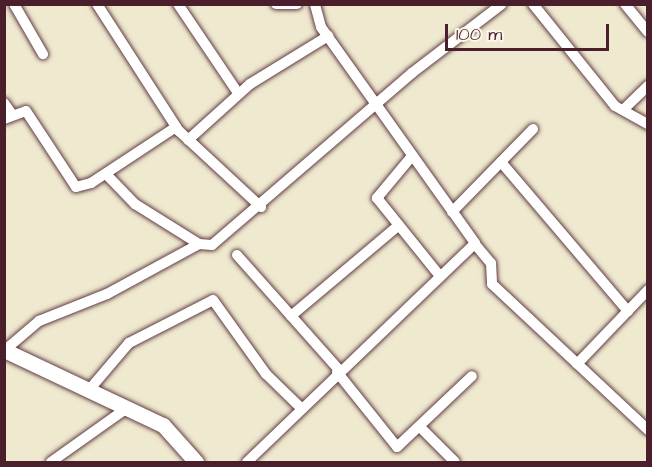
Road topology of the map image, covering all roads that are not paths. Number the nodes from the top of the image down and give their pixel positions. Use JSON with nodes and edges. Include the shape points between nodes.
{"nodes":[{"id":1,"x":14,"y":4,"type":"edge"},
{"id":2,"x":97,"y":4,"type":"edge"},
{"id":3,"x":178,"y":4,"type":"edge"},
{"id":4,"x":276,"y":4,"type":"edge"},
{"id":5,"x":297,"y":4,"type":"edge"},
{"id":6,"x":502,"y":4,"type":"edge"},
{"id":7,"x":534,"y":4,"type":"edge"},
{"id":8,"x":625,"y":4,"type":"edge"},
{"id":9,"x":314,"y":5,"type":"edge"},
{"id":10,"x":648,"y":32,"type":"edge"},
{"id":11,"x":328,"y":36,"type":"junction"},
{"id":12,"x":43,"y":54,"type":"dead end"},
{"id":13,"x":648,"y":86,"type":"edge"},
{"id":14,"x":238,"y":93,"type":"junction"},
{"id":15,"x":4,"y":103,"type":"edge"},
{"id":16,"x":375,"y":104,"type":"junction"},
{"id":17,"x":623,"y":110,"type":"junction"},
{"id":18,"x":8,"y":117,"type":"edge"},
{"id":19,"x":648,"y":124,"type":"edge"},
{"id":20,"x":176,"y":127,"type":"junction"},
{"id":21,"x":533,"y":129,"type":"dead end"},
{"id":22,"x":188,"y":140,"type":"junction"},
{"id":23,"x":412,"y":156,"type":"junction"},
{"id":24,"x":501,"y":162,"type":"junction"},
{"id":25,"x":106,"y":174,"type":"junction"},
{"id":26,"x":261,"y":207,"type":"junction"},
{"id":27,"x":452,"y":212,"type":"junction"},
{"id":28,"x":399,"y":225,"type":"junction"},
{"id":29,"x":474,"y":243,"type":"junction"},
{"id":30,"x":199,"y":244,"type":"junction"},
{"id":31,"x":237,"y":255,"type":"dead end"},
{"id":32,"x":440,"y":276,"type":"junction"},
{"id":33,"x":648,"y":290,"type":"edge"},
{"id":34,"x":628,"y":311,"type":"junction"},
{"id":35,"x":291,"y":316,"type":"junction"},
{"id":36,"x":5,"y":350,"type":"edge"},
{"id":37,"x":577,"y":364,"type":"junction"},
{"id":38,"x":338,"y":371,"type":"junction"},
{"id":39,"x":472,"y":376,"type":"dead end"},
{"id":40,"x":89,"y":390,"type":"junction"},
{"id":41,"x":127,"y":408,"type":"junction"},
{"id":42,"x":301,"y":408,"type":"junction"},
{"id":43,"x":420,"y":427,"type":"junction"},
{"id":44,"x":648,"y":430,"type":"edge"},
{"id":45,"x":51,"y":462,"type":"edge"},
{"id":46,"x":196,"y":462,"type":"edge"},
{"id":47,"x":247,"y":462,"type":"edge"},
{"id":48,"x":454,"y":462,"type":"edge"}],
"edges":[{"from":1,"to":12,"type":"street"},
{"from":2,"to":20,"type":"street"},
{"from":3,"to":14,"type":"street"},
{"from":4,"to":5,"type":"street"},
{"from":6,"to":16,"type":"street"},
{"from":7,"to":17,"type":"street"},
{"from":8,"to":10,"type":"street"},
{"from":9,"to":11,"type":"street"},
{"from":11,"to":14,"type":"street"},
{"from":11,"to":16,"type":"street"},
{"from":13,"to":17,"type":"street"},
{"from":14,"to":22,"type":"street"},
{"from":15,"to":18,"type":"street"},
{"from":16,"to":23,"type":"street"},
{"from":16,"to":26,"type":"street"},
{"from":17,"to":19,"type":"street"},
{"from":18,"to":25,"type":"street","via":[[28,114],[76,187]]},
{"from":20,"to":22,"type":"street"},
{"from":20,"to":25,"type":"street"},
{"from":21,"to":24,"type":"street"},
{"from":22,"to":26,"type":"street"},
{"from":23,"to":27,"type":"street"},
{"from":23,"to":28,"type":"street","via":[[376,193]]},
{"from":24,"to":27,"type":"street"},
{"from":24,"to":34,"type":"street"},
{"from":25,"to":30,"type":"street","via":[[126,197]]},
{"from":26,"to":30,"type":"street","via":[[216,243]]},
{"from":27,"to":29,"type":"street"},
{"from":28,"to":32,"type":"street"},
{"from":28,"to":35,"type":"street"},
{"from":29,"to":32,"type":"street"},
{"from":29,"to":37,"type":"street","via":[[491,263],[492,284]]},
{"from":30,"to":36,"type":"street","via":[[107,294],[48,315]]},
{"from":31,"to":35,"type":"street"},
{"from":32,"to":38,"type":"street"},
{"from":33,"to":34,"type":"street"},
{"from":34,"to":37,"type":"street"},
{"from":35,"to":38,"type":"street"},
{"from":36,"to":40,"type":"main road"},
{"from":37,"to":44,"type":"street"},
{"from":38,"to":42,"type":"street"},
{"from":38,"to":43,"type":"street","via":[[393,447]]},
{"from":39,"to":43,"type":"street"},
{"from":40,"to":41,"type":"main road"},
{"from":40,"to":42,"type":"street","via":[[129,343],[213,300],[266,374]]},
{"from":41,"to":45,"type":"street"},
{"from":41,"to":46,"type":"main road","via":[[163,425]]},
{"from":42,"to":47,"type":"street"},
{"from":43,"to":48,"type":"street"}]}
